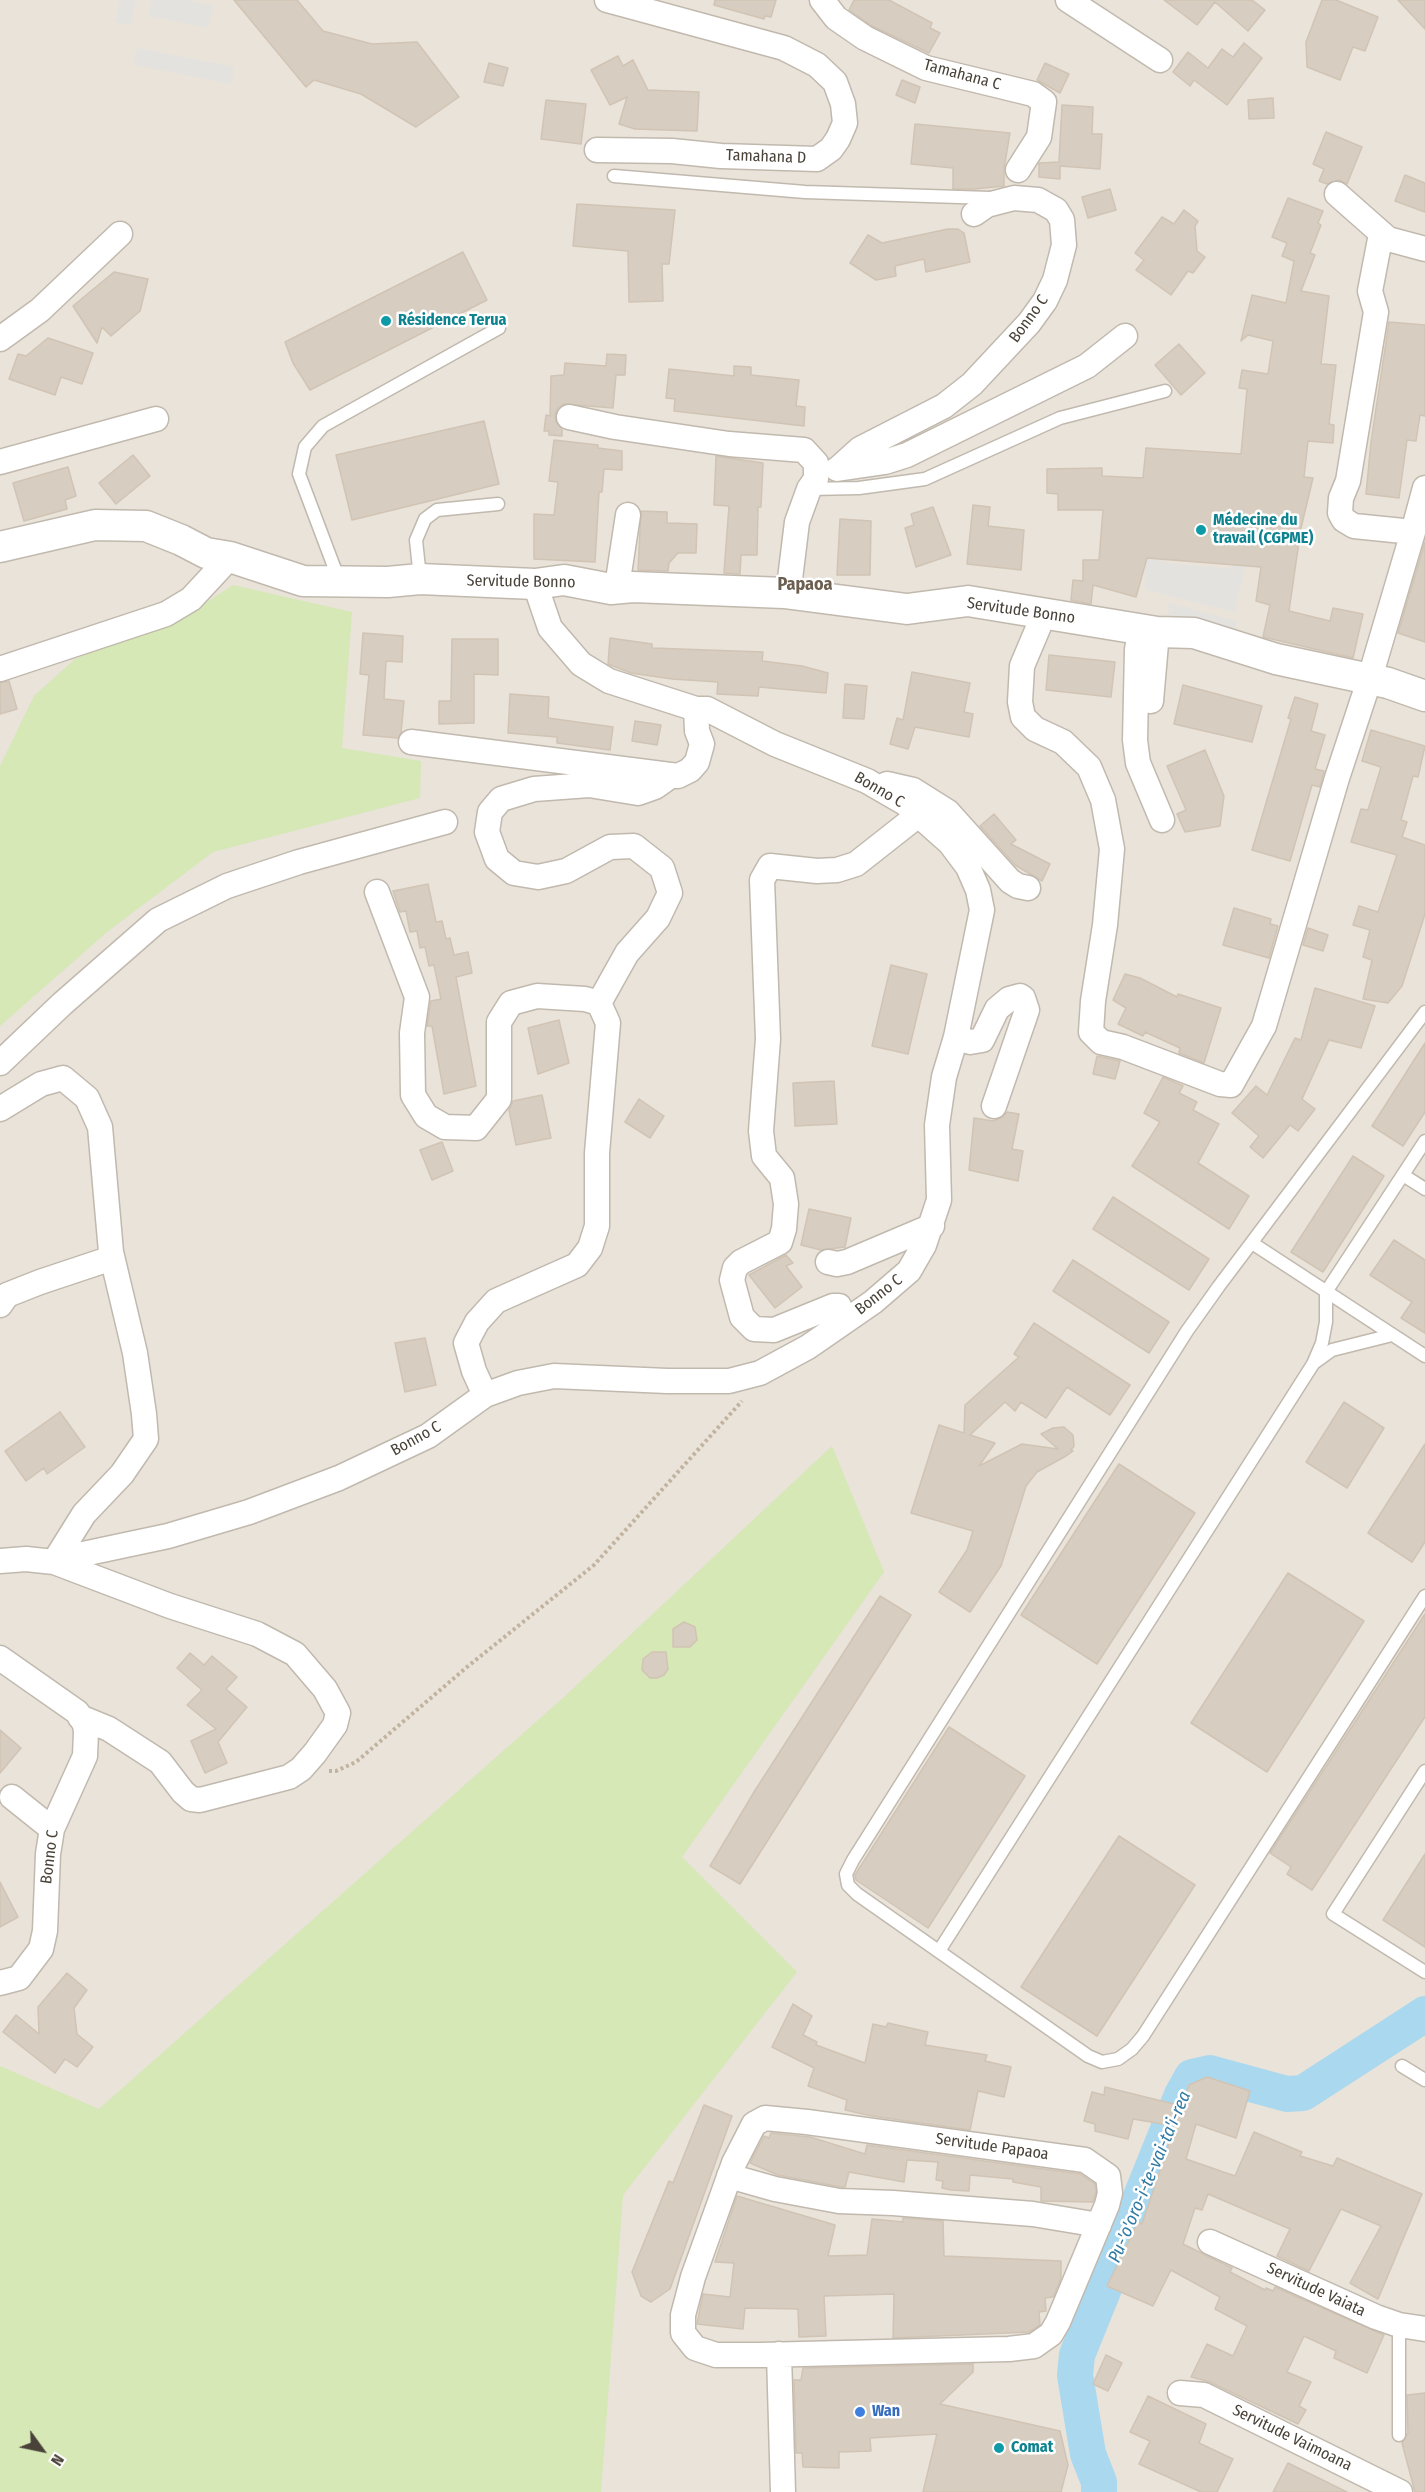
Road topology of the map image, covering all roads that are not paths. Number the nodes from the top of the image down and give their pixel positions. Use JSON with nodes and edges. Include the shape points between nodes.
{"nodes":[{"id":1,"x":614,"y":0,"type":"edge"},
{"id":2,"x":822,"y":0,"type":"edge"},
{"id":3,"x":1068,"y":0,"type":"edge"},
{"id":4,"x":1160,"y":60,"type":"dead end"},
{"id":5,"x":597,"y":150,"type":"dead end"},
{"id":6,"x":1018,"y":170,"type":"dead end"},
{"id":7,"x":614,"y":176,"type":"dead end"},
{"id":8,"x":1337,"y":194,"type":"dead end"},
{"id":9,"x":1014,"y":198,"type":"junction"},
{"id":10,"x":974,"y":214,"type":"dead end"},
{"id":11,"x":120,"y":234,"type":"dead end"},
{"id":12,"x":1381,"y":234,"type":"junction"},
{"id":13,"x":1425,"y":249,"type":"edge"},
{"id":14,"x":499,"y":328,"type":"dead end"},
{"id":15,"x":1125,"y":336,"type":"dead end"},
{"id":16,"x":0,"y":339,"type":"edge"},
{"id":17,"x":1165,"y":391,"type":"dead end"},
{"id":18,"x":569,"y":417,"type":"dead end"},
{"id":19,"x":156,"y":419,"type":"dead end"},
{"id":20,"x":0,"y":462,"type":"edge"},
{"id":21,"x":840,"y":467,"type":"junction"},
{"id":22,"x":813,"y":484,"type":"junction"},
{"id":23,"x":1425,"y":489,"type":"edge"},
{"id":24,"x":498,"y":504,"type":"dead end"},
{"id":25,"x":628,"y":515,"type":"dead end"},
{"id":26,"x":1413,"y":532,"type":"junction"},
{"id":27,"x":0,"y":547,"type":"edge"},
{"id":28,"x":230,"y":557,"type":"junction"},
{"id":29,"x":420,"y":579,"type":"junction"},
{"id":30,"x":339,"y":581,"type":"junction"},
{"id":31,"x":535,"y":584,"type":"junction"},
{"id":32,"x":611,"y":589,"type":"junction"},
{"id":33,"x":784,"y":593,"type":"junction"},
{"id":34,"x":1044,"y":614,"type":"junction"},
{"id":35,"x":1148,"y":631,"type":"junction"},
{"id":36,"x":0,"y":669,"type":"edge"},
{"id":37,"x":1369,"y":681,"type":"junction"},
{"id":38,"x":1425,"y":696,"type":"edge"},
{"id":39,"x":696,"y":709,"type":"junction"},
{"id":40,"x":1150,"y":731,"type":"dead end"},
{"id":41,"x":411,"y":742,"type":"dead end"},
{"id":42,"x":672,"y":775,"type":"junction"},
{"id":43,"x":867,"y":781,"type":"junction"},
{"id":44,"x":917,"y":816,"type":"junction"},
{"id":45,"x":1162,"y":820,"type":"dead end"},
{"id":46,"x":445,"y":822,"type":"dead end"},
{"id":47,"x":1028,"y":888,"type":"dead end"},
{"id":48,"x":377,"y":892,"type":"dead end"},
{"id":49,"x":599,"y":1003,"type":"junction"},
{"id":50,"x":1425,"y":1012,"type":"edge"},
{"id":51,"x":956,"y":1037,"type":"junction"},
{"id":52,"x":0,"y":1064,"type":"edge"},
{"id":53,"x":994,"y":1106,"type":"dead end"},
{"id":54,"x":0,"y":1109,"type":"edge"},
{"id":55,"x":1425,"y":1141,"type":"edge"},
{"id":56,"x":1403,"y":1175,"type":"junction"},
{"id":57,"x":1425,"y":1189,"type":"edge"},
{"id":58,"x":932,"y":1226,"type":"junction"},
{"id":59,"x":1252,"y":1244,"type":"junction"},
{"id":60,"x":112,"y":1258,"type":"junction"},
{"id":61,"x":828,"y":1262,"type":"dead end"},
{"id":62,"x":1326,"y":1292,"type":"junction"},
{"id":63,"x":0,"y":1305,"type":"edge"},
{"id":64,"x":846,"y":1320,"type":"junction"},
{"id":65,"x":1392,"y":1335,"type":"junction"},
{"id":66,"x":1425,"y":1356,"type":"edge"},
{"id":67,"x":1313,"y":1364,"type":"junction"},
{"id":68,"x":484,"y":1395,"type":"junction"},
{"id":69,"x":0,"y":1561,"type":"edge"},
{"id":70,"x":55,"y":1561,"type":"junction"},
{"id":71,"x":1425,"y":1596,"type":"edge"},
{"id":72,"x":0,"y":1658,"type":"edge"},
{"id":73,"x":80,"y":1717,"type":"junction"},
{"id":74,"x":1425,"y":1771,"type":"edge"},
{"id":75,"x":1413,"y":1790,"type":"junction"},
{"id":76,"x":1425,"y":1796,"type":"edge"},
{"id":77,"x":12,"y":1797,"type":"dead end"},
{"id":78,"x":52,"y":1829,"type":"junction"},
{"id":79,"x":939,"y":1952,"type":"junction"},
{"id":80,"x":1425,"y":1972,"type":"edge"},
{"id":81,"x":0,"y":1983,"type":"edge"},
{"id":82,"x":1402,"y":2066,"type":"dead end"},
{"id":83,"x":1425,"y":2080,"type":"edge"},
{"id":84,"x":729,"y":2176,"type":"junction"},
{"id":85,"x":1099,"y":2225,"type":"junction"},
{"id":86,"x":1210,"y":2242,"type":"dead end"},
{"id":87,"x":1399,"y":2325,"type":"junction"},
{"id":88,"x":1425,"y":2329,"type":"edge"},
{"id":89,"x":779,"y":2354,"type":"junction"},
{"id":90,"x":1180,"y":2392,"type":"dead end"},
{"id":91,"x":1399,"y":2435,"type":"dead end"},
{"id":92,"x":783,"y":2492,"type":"edge"},
{"id":93,"x":1400,"y":2492,"type":"edge"}],
"edges":[{"from":1,"to":5,"type":"street","name":"Tamahana D","via":[[784,48],[817,64],[835,82],[845,123],[831,149],[817,159]]},
{"from":2,"to":6,"type":"street","name":"Tamahana C","via":[[836,18],[865,38],[926,68],[1033,94],[1044,102],[1039,136]]},
{"from":3,"to":4,"type":"street"},
{"from":7,"to":9,"type":"lane","via":[[805,192]]},
{"from":8,"to":12,"type":"street"},
{"from":9,"to":10,"type":"street","name":"Bonno C","via":[[987,205]]},
{"from":9,"to":21,"type":"street","name":"Bonno C","via":[[1047,203],[1062,220],[1064,245],[1045,301],[1024,330],[972,384],[936,411],[860,449]]},
{"from":11,"to":16,"type":"street","via":[[40,310]]},
{"from":12,"to":13,"type":"street"},
{"from":12,"to":26,"type":"street","via":[[1370,291],[1376,312],[1340,513],[1354,526]]},
{"from":14,"to":30,"type":"lane","via":[[323,426],[305,447],[299,474]]},
{"from":15,"to":21,"type":"street","via":[[1087,366],[907,455],[885,462]]},
{"from":17,"to":22,"type":"lane","via":[[1060,418],[925,479],[859,488]]},
{"from":18,"to":22,"type":"street","via":[[729,444],[804,450],[816,463]]},
{"from":19,"to":20,"type":"street"},
{"from":21,"to":22,"type":"street"},
{"from":22,"to":33,"type":"street","via":[[797,522],[790,579]]},
{"from":23,"to":26,"type":"street"},
{"from":24,"to":29,"type":"lane","via":[[437,510],[425,519],[416,540]]},
{"from":25,"to":32,"type":"street","via":[[618,580]]},
{"from":26,"to":37,"type":"street"},
{"from":27,"to":28,"type":"street","name":"Servitude Bonno","via":[[95,525],[146,526],[206,554]]},
{"from":28,"to":30,"type":"street","name":"Servitude Bonno","via":[[303,581]]},
{"from":28,"to":36,"type":"street","via":[[191,599],[166,614]]},
{"from":29,"to":30,"type":"street","name":"Servitude Bonno"},
{"from":29,"to":31,"type":"street","name":"Servitude Bonno"},
{"from":31,"to":32,"type":"street","name":"Servitude Bonno","via":[[564,580]]},
{"from":31,"to":39,"type":"street","name":"Bonno C","via":[[550,628],[581,664],[609,681]]},
{"from":32,"to":33,"type":"street","name":"Servitude Bonno"},
{"from":33,"to":34,"type":"street","name":"Servitude Bonno","via":[[907,609],[968,601]]},
{"from":34,"to":35,"type":"street","name":"Servitude Bonno"},
{"from":34,"to":37,"type":"street","via":[[1022,666],[1023,717],[1035,729],[1063,742],[1089,767],[1103,800],[1112,849],[1091,1032],[1101,1042],[1221,1084],[1233,1083],[1264,1026]]},
{"from":35,"to":37,"type":"street","name":"Servitude Bonno","via":[[1194,633],[1276,659]]},
{"from":35,"to":40,"type":"street"},
{"from":35,"to":45,"type":"street","via":[[1137,650],[1135,740],[1138,763]]},
{"from":37,"to":38,"type":"street","name":"Servitude Bonno"},
{"from":39,"to":42,"type":"street","via":[[702,744],[697,762],[690,770]]},
{"from":39,"to":43,"type":"street","name":"Bonno C","via":[[708,709],[776,744]]},
{"from":41,"to":42,"type":"street"},
{"from":42,"to":49,"type":"street","via":[[638,793],[589,785],[534,789],[501,799],[490,812],[487,832],[497,859],[514,873],[538,877],[566,871],[610,847],[634,846],[662,868],[670,893],[666,902],[658,918],[627,953]]},
{"from":43,"to":44,"type":"street","name":"Bonno C","via":[[905,803]]},
{"from":43,"to":47,"type":"street","via":[[905,787],[948,812],[1010,881]]},
{"from":44,"to":51,"type":"street","name":"Bonno C","via":[[950,843],[968,867],[982,910]]},
{"from":44,"to":64,"type":"street","via":[[856,864],[817,871],[770,866],[762,880],[768,1039],[761,1131],[764,1156],[782,1178],[786,1204],[780,1242],[741,1262],[732,1280],[742,1317],[754,1329],[774,1330],[834,1305],[839,1306]]},
{"from":46,"to":52,"type":"street","via":[[227,886],[158,920]]},
{"from":48,"to":49,"type":"street","via":[[417,997],[412,1034],[412,1095],[426,1116],[445,1127],[476,1128],[499,1099],[499,1022],[511,1003],[537,996]]},
{"from":49,"to":68,"type":"street","via":[[608,1023],[597,1153],[597,1226],[590,1248],[577,1265],[496,1301],[477,1323],[466,1343]]},
{"from":50,"to":59,"type":"lane"},
{"from":51,"to":53,"type":"street","via":[[970,1042],[982,1040],[997,1009],[1009,999],[1023,998],[1027,1010]]},
{"from":51,"to":58,"type":"street","name":"Bonno C","via":[[944,1077],[937,1125],[939,1200]]},
{"from":54,"to":60,"type":"street","via":[[41,1084],[63,1078],[87,1098],[99,1127]]},
{"from":55,"to":56,"type":"lane"},
{"from":56,"to":57,"type":"lane"},
{"from":56,"to":62,"type":"lane"},
{"from":58,"to":61,"type":"street","via":[[847,1262]]},
{"from":58,"to":64,"type":"street","name":"Bonno C","via":[[909,1271]]},
{"from":59,"to":62,"type":"lane"},
{"from":59,"to":79,"type":"lane","via":[[1187,1331],[846,1874],[848,1885],[857,1894]]},
{"from":60,"to":63,"type":"street","via":[[8,1295]]},
{"from":60,"to":70,"type":"street","via":[[135,1353],[146,1439],[122,1474],[84,1514]]},
{"from":62,"to":65,"type":"lane"},
{"from":62,"to":67,"type":"lane","via":[[1326,1322]]},
{"from":64,"to":68,"type":"street","name":"Bonno C","via":[[808,1347],[760,1373],[729,1381],[554,1376]]},
{"from":65,"to":66,"type":"lane"},
{"from":65,"to":67,"type":"lane","via":[[1332,1350]]},
{"from":67,"to":79,"type":"lane"},
{"from":68,"to":70,"type":"street","name":"Bonno C","via":[[427,1436],[339,1478],[249,1512],[168,1536]]},
{"from":69,"to":70,"type":"street"},
{"from":70,"to":73,"type":"street","via":[[170,1606],[257,1634],[295,1654],[325,1689],[338,1713],[335,1725],[301,1769],[289,1777],[200,1800],[183,1792],[160,1762],[110,1730]]},
{"from":71,"to":79,"type":"lane","via":[[1143,2036],[1125,2054],[1102,2062],[1088,2056]]},
{"from":72,"to":73,"type":"street"},
{"from":73,"to":78,"type":"street","name":"Bonno C","via":[[87,1732],[85,1756]]},
{"from":74,"to":75,"type":"lane"},
{"from":75,"to":76,"type":"lane"},
{"from":75,"to":80,"type":"lane","via":[[1333,1914]]},
{"from":77,"to":78,"type":"street"},
{"from":78,"to":81,"type":"street","name":"Bonno C","via":[[41,1949],[19,1978]]},
{"from":82,"to":83,"type":"lane"},
{"from":84,"to":85,"type":"street","via":[[775,2190],[839,2201],[1033,2214]]},
{"from":84,"to":85,"type":"street","name":"Servitude Papaoa","via":[[754,2124],[765,2118],[807,2122],[1085,2160],[1108,2176],[1110,2193]]},
{"from":84,"to":89,"type":"street","name":"Servitude Papaoa","via":[[693,2277],[683,2315],[683,2333],[694,2348],[716,2355]]},
{"from":85,"to":89,"type":"street","name":"Servitude Papaoa","via":[[1058,2322],[1051,2334],[1034,2346]]},
{"from":86,"to":87,"type":"street","name":"Servitude Vaiata"},
{"from":87,"to":88,"type":"street","name":"Servitude Vaiata"},
{"from":87,"to":91,"type":"lane"},
{"from":89,"to":92,"type":"street"},
{"from":90,"to":93,"type":"street","name":"Servitude Vaimoana","via":[[1204,2395]]}]}
